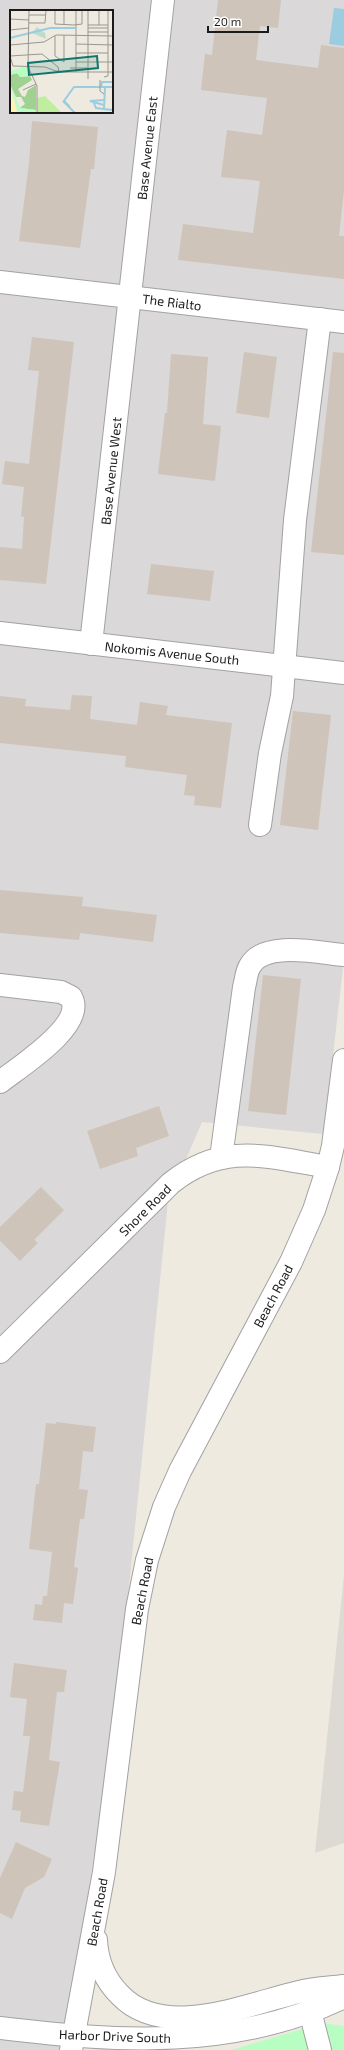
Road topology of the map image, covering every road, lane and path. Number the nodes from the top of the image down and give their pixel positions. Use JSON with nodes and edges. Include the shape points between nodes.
{"nodes":[{"id":1,"x":162,"y":0,"type":"edge"},
{"id":2,"x":0,"y":282,"type":"edge"},
{"id":3,"x":130,"y":297,"type":"junction"},
{"id":4,"x":320,"y":319,"type":"junction"},
{"id":5,"x":344,"y":322,"type":"edge"},
{"id":6,"x":0,"y":634,"type":"edge"},
{"id":7,"x":91,"y":644,"type":"junction"},
{"id":8,"x":285,"y":666,"type":"junction"},
{"id":9,"x":344,"y":673,"type":"edge"},
{"id":10,"x":260,"y":825,"type":"dead end"},
{"id":11,"x":344,"y":955,"type":"edge"},
{"id":12,"x":0,"y":984,"type":"edge"},
{"id":13,"x":344,"y":1060,"type":"edge"},
{"id":14,"x":0,"y":1082,"type":"edge"},
{"id":15,"x":221,"y":1158,"type":"junction"},
{"id":16,"x":328,"y":1167,"type":"junction"},
{"id":17,"x":0,"y":1352,"type":"edge"},
{"id":18,"x":94,"y":1928,"type":"junction"},
{"id":19,"x":344,"y":1986,"type":"edge"},
{"id":20,"x":344,"y":1997,"type":"edge"},
{"id":21,"x":310,"y":2011,"type":"junction"},
{"id":22,"x":0,"y":2028,"type":"edge"},
{"id":23,"x":73,"y":2043,"type":"edge"},
{"id":24,"x":320,"y":2050,"type":"edge"}],
"edges":[{"from":1,"to":3,"type":"street","name":"Base Avenue East"},
{"from":2,"to":3,"type":"street","name":"The Rialto"},
{"from":3,"to":4,"type":"street","name":"The Rialto"},
{"from":3,"to":7,"type":"street","name":"Base Avenue West"},
{"from":4,"to":5,"type":"street","name":"The Rialto"},
{"from":4,"to":8,"type":"street","via":[[295,520]]},
{"from":6,"to":7,"type":"street","name":"Nokomis Avenue South"},
{"from":7,"to":8,"type":"street","name":"Nokomis Avenue South"},
{"from":8,"to":9,"type":"street","name":"Nokomis Avenue South"},
{"from":8,"to":10,"type":"street"},
{"from":11,"to":15,"type":"street","via":[[286,950],[265,953],[249,966]]},
{"from":12,"to":14,"type":"street","via":[[61,992],[73,1000],[71,1019],[63,1031]]},
{"from":13,"to":16,"type":"street","name":"Beach Road","via":[[338,1118]]},
{"from":15,"to":16,"type":"street","name":"Shore Road","via":[[244,1155]]},
{"from":15,"to":17,"type":"street","name":"Shore Road","via":[[207,1161],[171,1183]]},
{"from":16,"to":18,"type":"street","name":"Beach Road","via":[[314,1210],[294,1255],[195,1441],[164,1507],[154,1537],[137,1609],[112,1819]]},
{"from":18,"to":19,"type":"street","via":[[99,1959],[112,1987],[134,2006],[158,2016],[186,2017],[210,2014],[301,1991]]},
{"from":18,"to":23,"type":"street","name":"Beach Road"},
{"from":20,"to":21,"type":"street","name":"Harbor Drive South"},
{"from":21,"to":23,"type":"street","name":"Harbor Drive South","via":[[283,2020],[210,2035]]},
{"from":21,"to":24,"type":"street"},
{"from":22,"to":23,"type":"street","name":"Harbor Drive South"}]}
